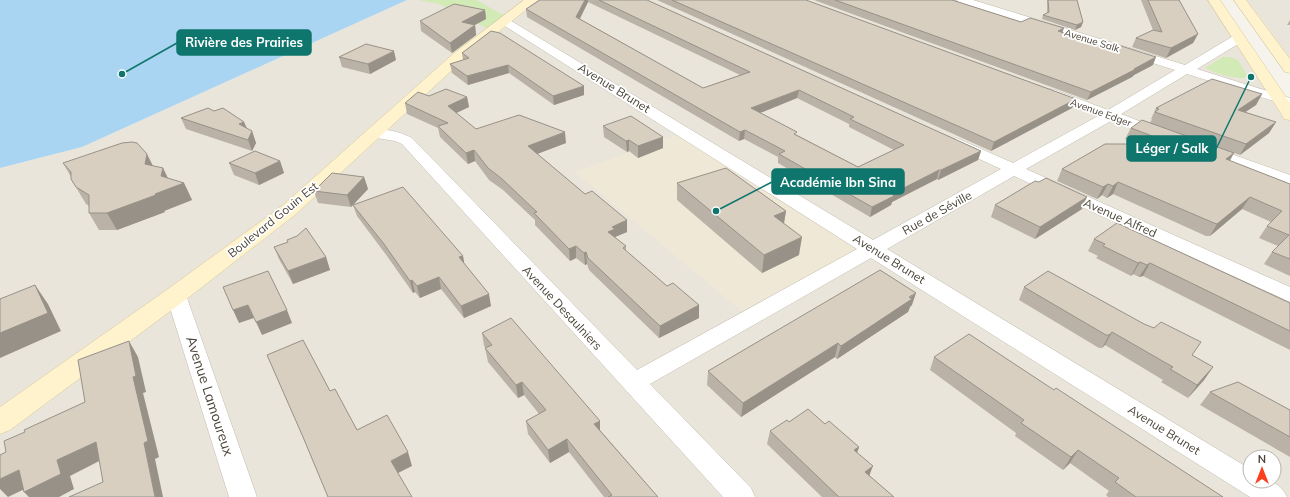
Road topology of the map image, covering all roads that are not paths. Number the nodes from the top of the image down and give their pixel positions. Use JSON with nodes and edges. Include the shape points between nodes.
{"nodes":[{"id":1,"x":532,"y":0,"type":"edge"},
{"id":2,"x":962,"y":0,"type":"edge"},
{"id":3,"x":1214,"y":0,"type":"edge"},
{"id":4,"x":1240,"y":0,"type":"edge"},
{"id":5,"x":1008,"y":4,"type":"dead end"},
{"id":6,"x":995,"y":10,"type":"junction"},
{"id":7,"x":504,"y":21,"type":"junction"},
{"id":8,"x":1239,"y":38,"type":"junction"},
{"id":9,"x":1290,"y":69,"type":"edge"},
{"id":10,"x":1186,"y":70,"type":"junction"},
{"id":11,"x":1036,"y":88,"type":"edge"},
{"id":12,"x":1285,"y":101,"type":"edge"},
{"id":13,"x":1290,"y":115,"type":"edge"},
{"id":14,"x":1110,"y":116,"type":"junction"},
{"id":15,"x":375,"y":134,"type":"junction"},
{"id":16,"x":944,"y":137,"type":"edge"},
{"id":17,"x":1170,"y":137,"type":"edge"},
{"id":18,"x":1192,"y":145,"type":"edge"},
{"id":19,"x":1014,"y":169,"type":"junction"},
{"id":20,"x":1290,"y":181,"type":"edge"},
{"id":21,"x":872,"y":249,"type":"junction"},
{"id":22,"x":176,"y":295,"type":"junction"},
{"id":23,"x":1290,"y":295,"type":"edge"},
{"id":24,"x":633,"y":384,"type":"junction"},
{"id":25,"x":0,"y":422,"type":"edge"},
{"id":26,"x":243,"y":497,"type":"edge"},
{"id":27,"x":741,"y":497,"type":"edge"},
{"id":28,"x":1273,"y":497,"type":"edge"}],
"edges":[{"from":1,"to":7,"type":"street","name":"Boulevard Gouin Est"},
{"from":2,"to":6,"type":"street","name":"Avenue Salk"},
{"from":3,"to":8,"type":"street"},
{"from":4,"to":9,"type":"street"},
{"from":5,"to":6,"type":"street"},
{"from":6,"to":10,"type":"street","name":"Avenue Salk"},
{"from":7,"to":15,"type":"street","name":"Boulevard Gouin Est","via":[[458,57]]},
{"from":7,"to":21,"type":"street","name":"Avenue Brunet"},
{"from":8,"to":10,"type":"street","name":"Rue de Séville"},
{"from":8,"to":12,"type":"street"},
{"from":10,"to":12,"type":"street","name":"Avenue Salk"},
{"from":10,"to":14,"type":"street","name":"Rue de Séville"},
{"from":11,"to":14,"type":"street","name":"Avenue Edger"},
{"from":12,"to":13,"type":"street"},
{"from":14,"to":17,"type":"street","name":"Avenue Edger"},
{"from":14,"to":19,"type":"street","name":"Rue de Séville"},
{"from":15,"to":22,"type":"street","name":"Boulevard Gouin Est","via":[[289,210]]},
{"from":15,"to":24,"type":"street","name":"Avenue Desaulniers","via":[[407,141]]},
{"from":16,"to":19,"type":"street","name":"Avenue Alfred"},
{"from":18,"to":20,"type":"street"},
{"from":19,"to":21,"type":"street","name":"Rue de Séville"},
{"from":19,"to":23,"type":"street","name":"Avenue Alfred"},
{"from":21,"to":24,"type":"street","name":"Rue de Séville"},
{"from":21,"to":28,"type":"street","name":"Avenue Brunet"},
{"from":22,"to":25,"type":"street","name":"Boulevard Gouin Est"},
{"from":22,"to":26,"type":"street","name":"Avenue Lamoureux"},
{"from":24,"to":27,"type":"street","name":"Avenue Desaulniers"}]}
